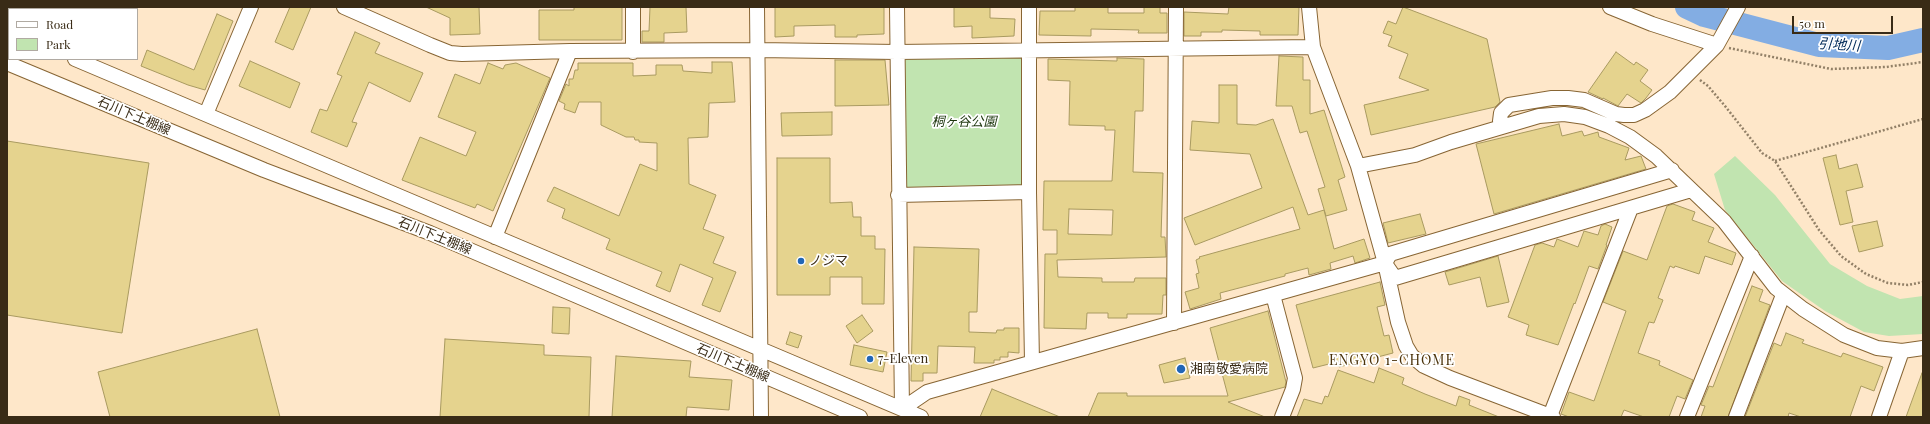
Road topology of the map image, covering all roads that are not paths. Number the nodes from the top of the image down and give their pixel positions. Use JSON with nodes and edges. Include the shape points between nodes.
{"nodes":[{"id":1,"x":251,"y":7,"type":"edge"},
{"id":2,"x":344,"y":7,"type":"edge"},
{"id":3,"x":633,"y":7,"type":"edge"},
{"id":4,"x":757,"y":7,"type":"edge"},
{"id":5,"x":897,"y":7,"type":"edge"},
{"id":6,"x":1029,"y":7,"type":"edge"},
{"id":7,"x":1176,"y":7,"type":"edge"},
{"id":8,"x":1309,"y":7,"type":"edge"},
{"id":9,"x":1610,"y":7,"type":"edge"},
{"id":10,"x":1738,"y":7,"type":"edge"},
{"id":11,"x":359,"y":10,"type":"edge"},
{"id":12,"x":1719,"y":43,"type":"junction"},
{"id":13,"x":1313,"y":47,"type":"junction"},
{"id":14,"x":1178,"y":49,"type":"junction"},
{"id":15,"x":758,"y":50,"type":"junction"},
{"id":16,"x":1030,"y":50,"type":"junction"},
{"id":17,"x":570,"y":51,"type":"junction"},
{"id":18,"x":633,"y":52,"type":"junction"},
{"id":19,"x":897,"y":52,"type":"junction"},
{"id":20,"x":77,"y":60,"type":"edge"},
{"id":21,"x":7,"y":63,"type":"edge"},
{"id":22,"x":206,"y":114,"type":"junction"},
{"id":23,"x":1503,"y":126,"type":"junction"},
{"id":24,"x":1358,"y":166,"type":"junction"},
{"id":25,"x":1672,"y":170,"type":"junction"},
{"id":26,"x":1691,"y":190,"type":"junction"},
{"id":27,"x":1029,"y":192,"type":"junction"},
{"id":28,"x":898,"y":195,"type":"junction"},
{"id":29,"x":1631,"y":208,"type":"junction"},
{"id":30,"x":495,"y":237,"type":"junction"},
{"id":31,"x":1752,"y":256,"type":"junction"},
{"id":32,"x":1385,"y":263,"type":"junction"},
{"id":33,"x":1783,"y":294,"type":"junction"},
{"id":34,"x":1273,"y":295,"type":"junction"},
{"id":35,"x":1174,"y":323,"type":"junction"},
{"id":36,"x":1923,"y":348,"type":"edge"},
{"id":37,"x":760,"y":350,"type":"junction"},
{"id":38,"x":1902,"y":351,"type":"junction"},
{"id":39,"x":1032,"y":362,"type":"junction"},
{"id":40,"x":760,"y":375,"type":"junction"},
{"id":41,"x":902,"y":409,"type":"junction"},
{"id":42,"x":1552,"y":416,"type":"edge"},
{"id":43,"x":760,"y":417,"type":"edge"},
{"id":44,"x":860,"y":417,"type":"edge"},
{"id":45,"x":921,"y":417,"type":"edge"},
{"id":46,"x":1282,"y":417,"type":"edge"},
{"id":47,"x":1687,"y":417,"type":"edge"},
{"id":48,"x":1736,"y":417,"type":"edge"},
{"id":49,"x":1879,"y":417,"type":"edge"}],
"edges":[{"from":1,"to":22,"type":"street"},
{"from":2,"to":11,"type":"street"},
{"from":3,"to":18,"type":"street"},
{"from":4,"to":15,"type":"street"},
{"from":5,"to":19,"type":"street"},
{"from":6,"to":16,"type":"street"},
{"from":7,"to":14,"type":"street"},
{"from":8,"to":13,"type":"street"},
{"from":9,"to":12,"type":"street","via":[[1652,24]]},
{"from":10,"to":12,"type":"street"},
{"from":11,"to":17,"type":"street","via":[[450,53]]},
{"from":12,"to":23,"type":"street","via":[[1658,101],[1634,115],[1616,114],[1584,100],[1552,98],[1509,105],[1501,114]]},
{"from":13,"to":14,"type":"street"},
{"from":13,"to":24,"type":"street"},
{"from":14,"to":16,"type":"street"},
{"from":14,"to":35,"type":"street"},
{"from":15,"to":18,"type":"street"},
{"from":15,"to":19,"type":"street"},
{"from":15,"to":37,"type":"street"},
{"from":16,"to":19,"type":"street"},
{"from":16,"to":27,"type":"street"},
{"from":17,"to":18,"type":"street"},
{"from":17,"to":30,"type":"street"},
{"from":19,"to":28,"type":"street"},
{"from":20,"to":22,"type":"street","name":"石川下土棚線"},
{"from":21,"to":40,"type":"street","name":"石川下土棚線","via":[[264,170],[430,233]]},
{"from":22,"to":30,"type":"street","name":"石川下土棚線"},
{"from":23,"to":24,"type":"street","via":[[1416,155]]},
{"from":23,"to":25,"type":"street","via":[[1540,116],[1564,114],[1585,117],[1630,137]]},
{"from":24,"to":32,"type":"street"},
{"from":25,"to":26,"type":"street"},
{"from":25,"to":32,"type":"street","via":[[1390,254]]},
{"from":26,"to":29,"type":"street"},
{"from":26,"to":31,"type":"street","via":[[1724,221]]},
{"from":27,"to":28,"type":"street"},
{"from":27,"to":39,"type":"street"},
{"from":28,"to":41,"type":"street"},
{"from":29,"to":32,"type":"street","via":[[1395,278]]},
{"from":29,"to":42,"type":"street"},
{"from":30,"to":37,"type":"street","name":"石川下土棚線"},
{"from":31,"to":33,"type":"street"},
{"from":31,"to":47,"type":"street"},
{"from":32,"to":34,"type":"street"},
{"from":32,"to":42,"type":"street","via":[[1398,322],[1412,356],[1424,366],[1450,378]]},
{"from":33,"to":38,"type":"street","via":[[1844,335],[1877,348]]},
{"from":33,"to":48,"type":"street"},
{"from":34,"to":35,"type":"street"},
{"from":34,"to":46,"type":"street","via":[[1295,378]]},
{"from":35,"to":39,"type":"street"},
{"from":36,"to":38,"type":"street"},
{"from":37,"to":40,"type":"street"},
{"from":37,"to":41,"type":"street","name":"石川下土棚線"},
{"from":38,"to":49,"type":"street"},
{"from":39,"to":41,"type":"street","via":[[927,392]]},
{"from":40,"to":43,"type":"street"},
{"from":40,"to":44,"type":"street","name":"石川下土棚線"},
{"from":41,"to":45,"type":"street","name":"石川下土棚線"}]}
